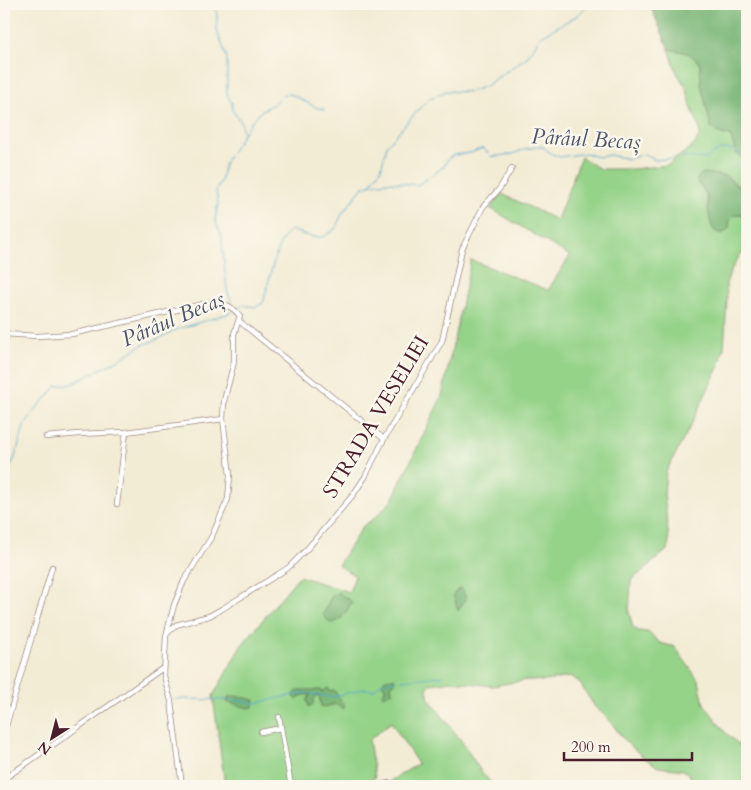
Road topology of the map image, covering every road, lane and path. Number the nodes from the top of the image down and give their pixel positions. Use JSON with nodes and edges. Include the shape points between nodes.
{"nodes":[{"id":1,"x":512,"y":168,"type":"dead end"},
{"id":2,"x":240,"y":319,"type":"junction"},
{"id":3,"x":4,"y":334,"type":"edge"},
{"id":4,"x":223,"y":419,"type":"junction"},
{"id":5,"x":126,"y":432,"type":"junction"},
{"id":6,"x":46,"y":436,"type":"dead end"},
{"id":7,"x":384,"y":439,"type":"junction"},
{"id":8,"x":117,"y":504,"type":"dead end"},
{"id":9,"x":52,"y":567,"type":"dead end"},
{"id":10,"x":166,"y":636,"type":"junction"},
{"id":11,"x":163,"y":668,"type":"junction"},
{"id":12,"x":279,"y":717,"type":"dead end"},
{"id":13,"x":281,"y":728,"type":"junction"},
{"id":14,"x":261,"y":732,"type":"dead end"},
{"id":15,"x":4,"y":733,"type":"edge"},
{"id":16,"x":4,"y":779,"type":"edge"},
{"id":17,"x":389,"y":783,"type":"dead end"},
{"id":18,"x":182,"y":786,"type":"edge"},
{"id":19,"x":291,"y":786,"type":"edge"},
{"id":20,"x":377,"y":786,"type":"edge"}],
"edges":[{"from":1,"to":7,"type":"street","name":"STRADA VESELIEI","via":[[483,207],[467,237],[442,341]]},
{"from":2,"to":3,"type":"street","via":[[231,307],[212,302],[72,334]]},
{"from":2,"to":4,"type":"street","via":[[234,334],[234,362]]},
{"from":2,"to":7,"type":"street"},
{"from":4,"to":5,"type":"street"},
{"from":4,"to":10,"type":"street","via":[[230,475],[228,499],[212,536],[184,581]]},
{"from":5,"to":6,"type":"street"},
{"from":5,"to":8,"type":"street"},
{"from":7,"to":10,"type":"street","name":"STRADA VESELIEI","via":[[353,495],[298,559],[222,609],[176,625]]},
{"from":9,"to":15,"type":"street"},
{"from":10,"to":11,"type":"street"},
{"from":11,"to":16,"type":"street"},
{"from":11,"to":18,"type":"street","via":[[171,701]]},
{"from":12,"to":13,"type":"street"},
{"from":13,"to":14,"type":"street"},
{"from":13,"to":19,"type":"street"},
{"from":17,"to":20,"type":"street"}]}
